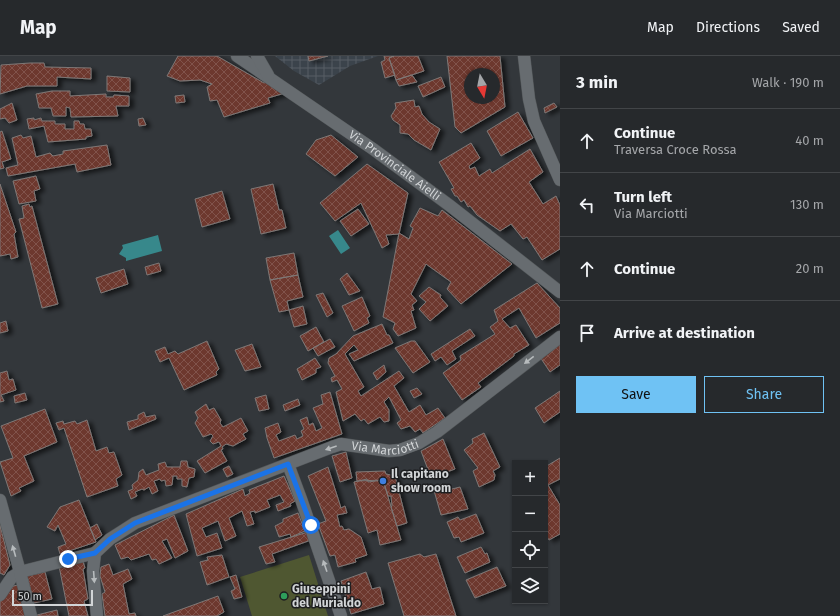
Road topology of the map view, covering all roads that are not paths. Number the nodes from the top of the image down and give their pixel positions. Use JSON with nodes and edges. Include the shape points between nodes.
{"nodes":[{"id":1,"x":238,"y":56,"type":"edge"},
{"id":2,"x":256,"y":56,"type":"edge"},
{"id":3,"x":524,"y":56,"type":"edge"},
{"id":4,"x":271,"y":79,"type":"junction"},
{"id":5,"x":560,"y":180,"type":"edge"},
{"id":6,"x":560,"y":292,"type":"edge"},
{"id":7,"x":560,"y":337,"type":"edge"},
{"id":8,"x":288,"y":464,"type":"junction"},
{"id":9,"x":0,"y":500,"type":"edge"},
{"id":10,"x":2,"y":514,"type":"edge"},
{"id":11,"x":95,"y":553,"type":"junction"},
{"id":12,"x":20,"y":572,"type":"junction"},
{"id":13,"x":0,"y":595,"type":"edge"},
{"id":14,"x":31,"y":616,"type":"edge"},
{"id":15,"x":97,"y":616,"type":"edge"},
{"id":16,"x":341,"y":616,"type":"edge"}],
"edges":[{"from":1,"to":4,"type":"street","name":"Via Provinciale Aielli"},
{"from":2,"to":4,"type":"street"},
{"from":3,"to":5,"type":"street","via":[[534,121]]},
{"from":4,"to":6,"type":"street","name":"Via Provinciale Aielli","via":[[449,205]]},
{"from":7,"to":8,"type":"street","name":"Via Marciotti","one_way":true,"via":[[437,432],[419,442],[400,450],[389,451],[341,444]]},
{"from":8,"to":11,"type":"street","name":"Via Marciotti","via":[[135,523],[110,539]]},
{"from":16,"to":8,"type":"street","one_way":true},
{"from":9,"to":10,"type":"street"},
{"from":12,"to":10,"type":"street","one_way":true},
{"from":11,"to":12,"type":"street"},
{"from":11,"to":15,"type":"street","one_way":true,"via":[[93,571]]},
{"from":12,"to":13,"type":"street","via":[[12,577]]},
{"from":12,"to":14,"type":"street"}]}
